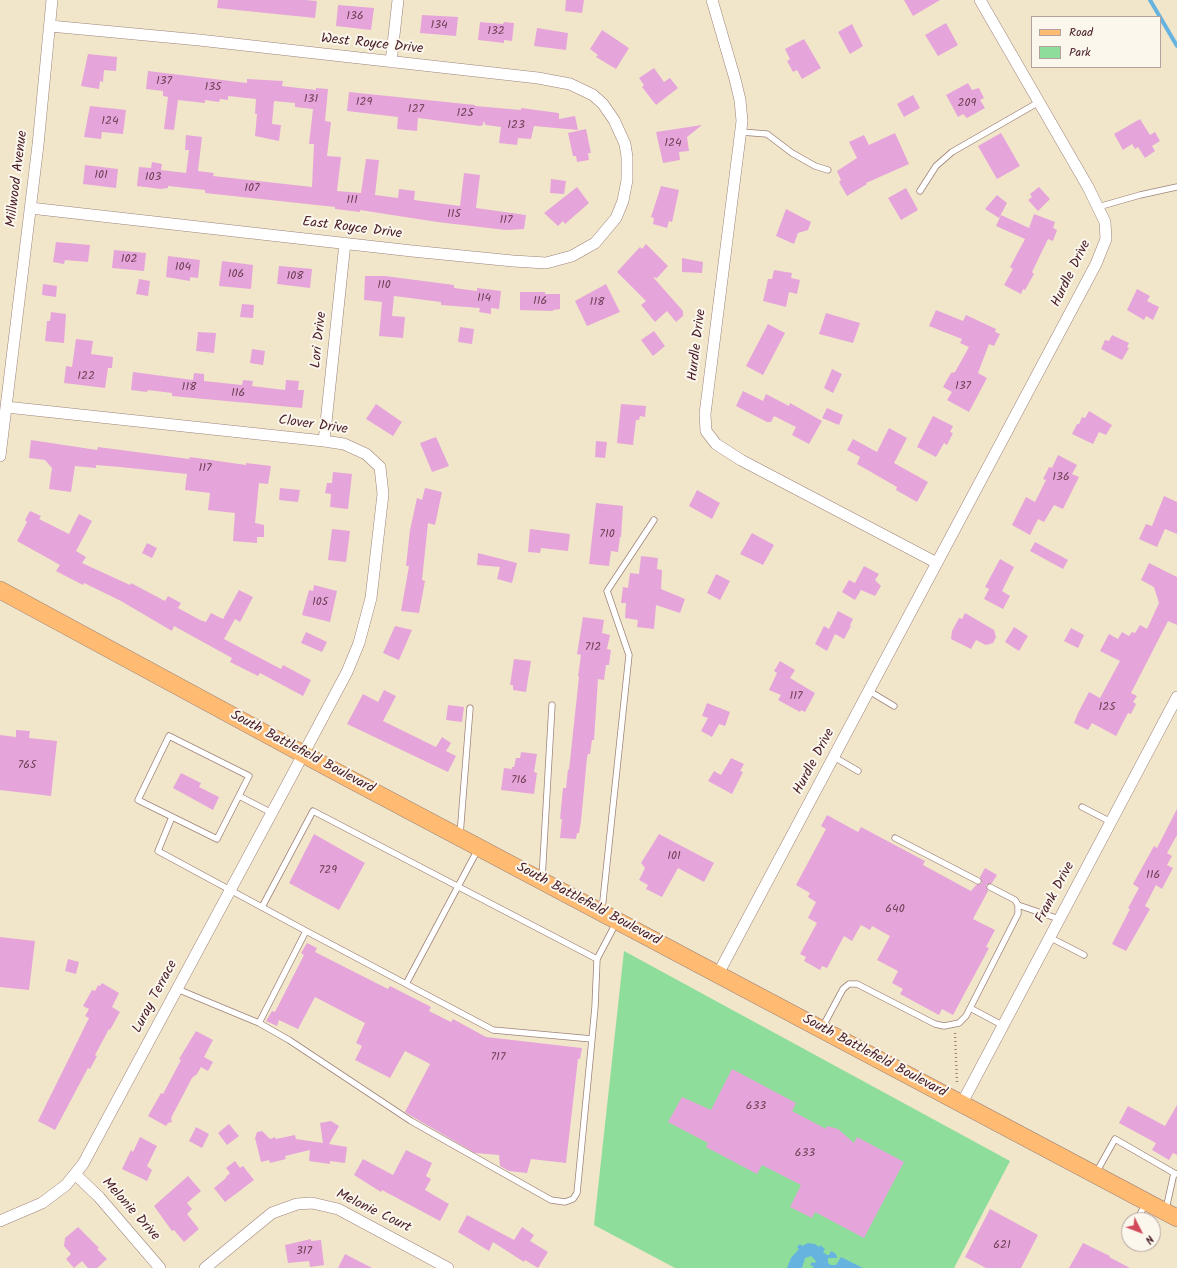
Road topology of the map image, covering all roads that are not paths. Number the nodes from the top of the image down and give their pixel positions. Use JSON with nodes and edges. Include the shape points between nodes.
{"nodes":[{"id":1,"x":52,"y":0,"type":"edge"},
{"id":2,"x":398,"y":0,"type":"edge"},
{"id":3,"x":712,"y":0,"type":"edge"},
{"id":4,"x":980,"y":0,"type":"edge"},
{"id":5,"x":50,"y":26,"type":"junction"},
{"id":6,"x":391,"y":62,"type":"junction"},
{"id":7,"x":1039,"y":102,"type":"junction"},
{"id":8,"x":741,"y":132,"type":"junction"},
{"id":9,"x":828,"y":170,"type":"dead end"},
{"id":10,"x":627,"y":180,"type":"joint"},
{"id":11,"x":1177,"y":187,"type":"edge"},
{"id":12,"x":920,"y":191,"type":"dead end"},
{"id":13,"x":1098,"y":207,"type":"junction"},
{"id":14,"x":30,"y":208,"type":"junction"},
{"id":15,"x":345,"y":243,"type":"junction"},
{"id":16,"x":6,"y":407,"type":"junction"},
{"id":17,"x":324,"y":440,"type":"junction"},
{"id":18,"x":0,"y":456,"type":"edge"},
{"id":19,"x":654,"y":520,"type":"dead end"},
{"id":20,"x":937,"y":563,"type":"junction"},
{"id":21,"x":0,"y":590,"type":"edge"},
{"id":22,"x":869,"y":691,"type":"junction"},
{"id":23,"x":1177,"y":697,"type":"edge"},
{"id":24,"x":552,"y":705,"type":"dead end"},
{"id":25,"x":894,"y":706,"type":"dead end"},
{"id":26,"x":470,"y":708,"type":"dead end"},
{"id":27,"x":304,"y":754,"type":"junction"},
{"id":28,"x":834,"y":757,"type":"junction"},
{"id":29,"x":858,"y":771,"type":"dead end"},
{"id":30,"x":239,"y":796,"type":"junction"},
{"id":31,"x":1082,"y":806,"type":"dead end"},
{"id":32,"x":273,"y":813,"type":"junction"},
{"id":33,"x":172,"y":817,"type":"junction"},
{"id":34,"x":1111,"y":822,"type":"junction"},
{"id":35,"x":460,"y":838,"type":"junction"},
{"id":36,"x":895,"y":838,"type":"dead end"},
{"id":37,"x":479,"y":847,"type":"junction"},
{"id":38,"x":542,"y":881,"type":"junction"},
{"id":39,"x":978,"y":881,"type":"dead end"},
{"id":40,"x":458,"y":886,"type":"junction"},
{"id":41,"x":990,"y":887,"type":"dead end"},
{"id":42,"x":231,"y":889,"type":"junction"},
{"id":43,"x":1018,"y":905,"type":"junction"},
{"id":44,"x":262,"y":907,"type":"junction"},
{"id":45,"x":602,"y":912,"type":"junction"},
{"id":46,"x":1059,"y":919,"type":"junction"},
{"id":47,"x":617,"y":920,"type":"junction"},
{"id":48,"x":306,"y":931,"type":"junction"},
{"id":49,"x":1049,"y":937,"type":"junction"},
{"id":50,"x":1084,"y":955,"type":"dead end"},
{"id":51,"x":597,"y":959,"type":"junction"},
{"id":52,"x":718,"y":974,"type":"junction"},
{"id":53,"x":406,"y":984,"type":"junction"},
{"id":54,"x":177,"y":989,"type":"junction"},
{"id":55,"x":970,"y":1008,"type":"junction"},
{"id":56,"x":259,"y":1023,"type":"junction"},
{"id":57,"x":1002,"y":1025,"type":"junction"},
{"id":58,"x":822,"y":1029,"type":"junction"},
{"id":59,"x":592,"y":1038,"type":"junction"},
{"id":60,"x":962,"y":1103,"type":"junction"},
{"id":61,"x":76,"y":1174,"type":"junction"},
{"id":62,"x":1176,"y":1174,"type":"edge"},
{"id":63,"x":1096,"y":1175,"type":"junction"},
{"id":64,"x":1147,"y":1201,"type":"junction"},
{"id":65,"x":1141,"y":1212,"type":"edge"},
{"id":66,"x":1171,"y":1214,"type":"edge"},
{"id":67,"x":0,"y":1221,"type":"edge"},
{"id":68,"x":160,"y":1268,"type":"edge"},
{"id":69,"x":205,"y":1268,"type":"edge"},
{"id":70,"x":448,"y":1268,"type":"edge"}],
"edges":[{"from":1,"to":5,"type":"street","name":"Millwood Avenue"},
{"from":2,"to":6,"type":"street"},
{"from":3,"to":8,"type":"street","name":"Hurdle Drive","via":[[740,100]]},
{"from":4,"to":7,"type":"street","name":"Hurdle Drive"},
{"from":5,"to":6,"type":"street","name":"West Royce Drive"},
{"from":5,"to":14,"type":"street","name":"Millwood Avenue"},
{"from":6,"to":10,"type":"street","name":"West Royce Drive","via":[[538,78],[577,86],[603,104],[614,120],[628,157]]},
{"from":7,"to":12,"type":"lane","via":[[952,152],[936,166]]},
{"from":7,"to":13,"type":"street","name":"Hurdle Drive"},
{"from":8,"to":9,"type":"lane","via":[[767,134],[792,153]]},
{"from":8,"to":20,"type":"street","name":"Hurdle Drive","via":[[705,414],[706,431],[716,444],[741,460]]},
{"from":10,"to":15,"type":"street","name":"East Royce Drive","via":[[623,200],[609,228],[595,243],[558,261],[513,261]]},
{"from":11,"to":13,"type":"lane"},
{"from":13,"to":20,"type":"street","name":"Hurdle Drive","via":[[1106,230],[1096,264]]},
{"from":14,"to":15,"type":"street","name":"East Royce Drive"},
{"from":14,"to":16,"type":"street","name":"Millwood Avenue"},
{"from":15,"to":17,"type":"street","name":"Lori Drive"},
{"from":16,"to":17,"type":"street","name":"Clover Drive"},
{"from":16,"to":18,"type":"street","name":"Millwood Avenue"},
{"from":17,"to":27,"type":"street","name":"Clover Drive","via":[[354,448],[372,459],[380,467],[383,494],[371,598],[359,643],[347,672]]},
{"from":19,"to":45,"type":"lane","via":[[607,591],[629,656]]},
{"from":20,"to":22,"type":"street","name":"Hurdle Drive"},
{"from":21,"to":27,"type":"main road","name":"South Battlefield Boulevard"},
{"from":22,"to":25,"type":"lane"},
{"from":22,"to":28,"type":"street","name":"Hurdle Drive"},
{"from":23,"to":34,"type":"street","name":"Frank Drive"},
{"from":24,"to":38,"type":"lane"},
{"from":26,"to":35,"type":"lane"},
{"from":27,"to":32,"type":"street","name":"Luray Terrace"},
{"from":27,"to":35,"type":"main road","name":"South Battlefield Boulevard"},
{"from":28,"to":29,"type":"lane"},
{"from":28,"to":52,"type":"street","name":"Hurdle Drive"},
{"from":30,"to":32,"type":"lane"},
{"from":30,"to":33,"type":"lane","via":[[217,839]]},
{"from":30,"to":33,"type":"lane","via":[[249,776],[169,736],[138,800]]},
{"from":31,"to":34,"type":"lane"},
{"from":32,"to":42,"type":"street","name":"Luray Terrace"},
{"from":33,"to":42,"type":"lane","via":[[158,851]]},
{"from":34,"to":46,"type":"street","name":"Frank Drive"},
{"from":35,"to":37,"type":"main road","name":"South Battlefield Boulevard"},
{"from":36,"to":39,"type":"lane"},
{"from":37,"to":38,"type":"main road","name":"South Battlefield Boulevard"},
{"from":37,"to":40,"type":"lane"},
{"from":38,"to":45,"type":"main road","name":"South Battlefield Boulevard"},
{"from":40,"to":44,"type":"lane","via":[[313,811]]},
{"from":40,"to":51,"type":"lane"},
{"from":40,"to":53,"type":"lane"},
{"from":41,"to":43,"type":"lane","via":[[1015,900]]},
{"from":42,"to":44,"type":"lane"},
{"from":42,"to":54,"type":"street","name":"Luray Terrace"},
{"from":43,"to":46,"type":"lane"},
{"from":43,"to":55,"type":"lane","via":[[1018,914]]},
{"from":44,"to":48,"type":"lane"},
{"from":45,"to":47,"type":"main road","name":"South Battlefield Boulevard"},
{"from":46,"to":49,"type":"street","name":"Frank Drive"},
{"from":47,"to":51,"type":"lane"},
{"from":47,"to":52,"type":"main road","name":"South Battlefield Boulevard"},
{"from":48,"to":53,"type":"lane"},
{"from":48,"to":56,"type":"lane"},
{"from":49,"to":50,"type":"lane"},
{"from":49,"to":57,"type":"street","name":"Frank Drive"},
{"from":51,"to":59,"type":"lane"},
{"from":52,"to":58,"type":"main road","name":"South Battlefield Boulevard"},
{"from":53,"to":59,"type":"lane","via":[[493,1030]]},
{"from":54,"to":56,"type":"lane"},
{"from":54,"to":61,"type":"street","name":"Luray Terrace","via":[[92,1150]]},
{"from":55,"to":57,"type":"lane"},
{"from":55,"to":58,"type":"lane","via":[[966,1016],[955,1025],[944,1026],[935,1024],[857,984],[849,984],[843,988]]},
{"from":56,"to":59,"type":"lane","via":[[411,1121],[551,1200],[565,1202],[573,1199],[577,1193]]},
{"from":57,"to":60,"type":"street","name":"Frank Drive"},
{"from":58,"to":60,"type":"main road","name":"South Battlefield Boulevard"},
{"from":60,"to":63,"type":"main road","name":"South Battlefield Boulevard"},
{"from":61,"to":67,"type":"street","name":"Luray Terrace","via":[[42,1203]]},
{"from":61,"to":68,"type":"street","name":"Melonie Drive","via":[[99,1196]]},
{"from":62,"to":63,"type":"lane","via":[[1115,1139]]},
{"from":62,"to":66,"type":"lane"},
{"from":63,"to":64,"type":"main road","name":"South Battlefield Boulevard"},
{"from":64,"to":65,"type":"lane"},
{"from":64,"to":66,"type":"main road","name":"South Battlefield Boulevard"},
{"from":69,"to":70,"type":"street","name":"Melonie Court","via":[[272,1213],[296,1204],[338,1209]]}]}
